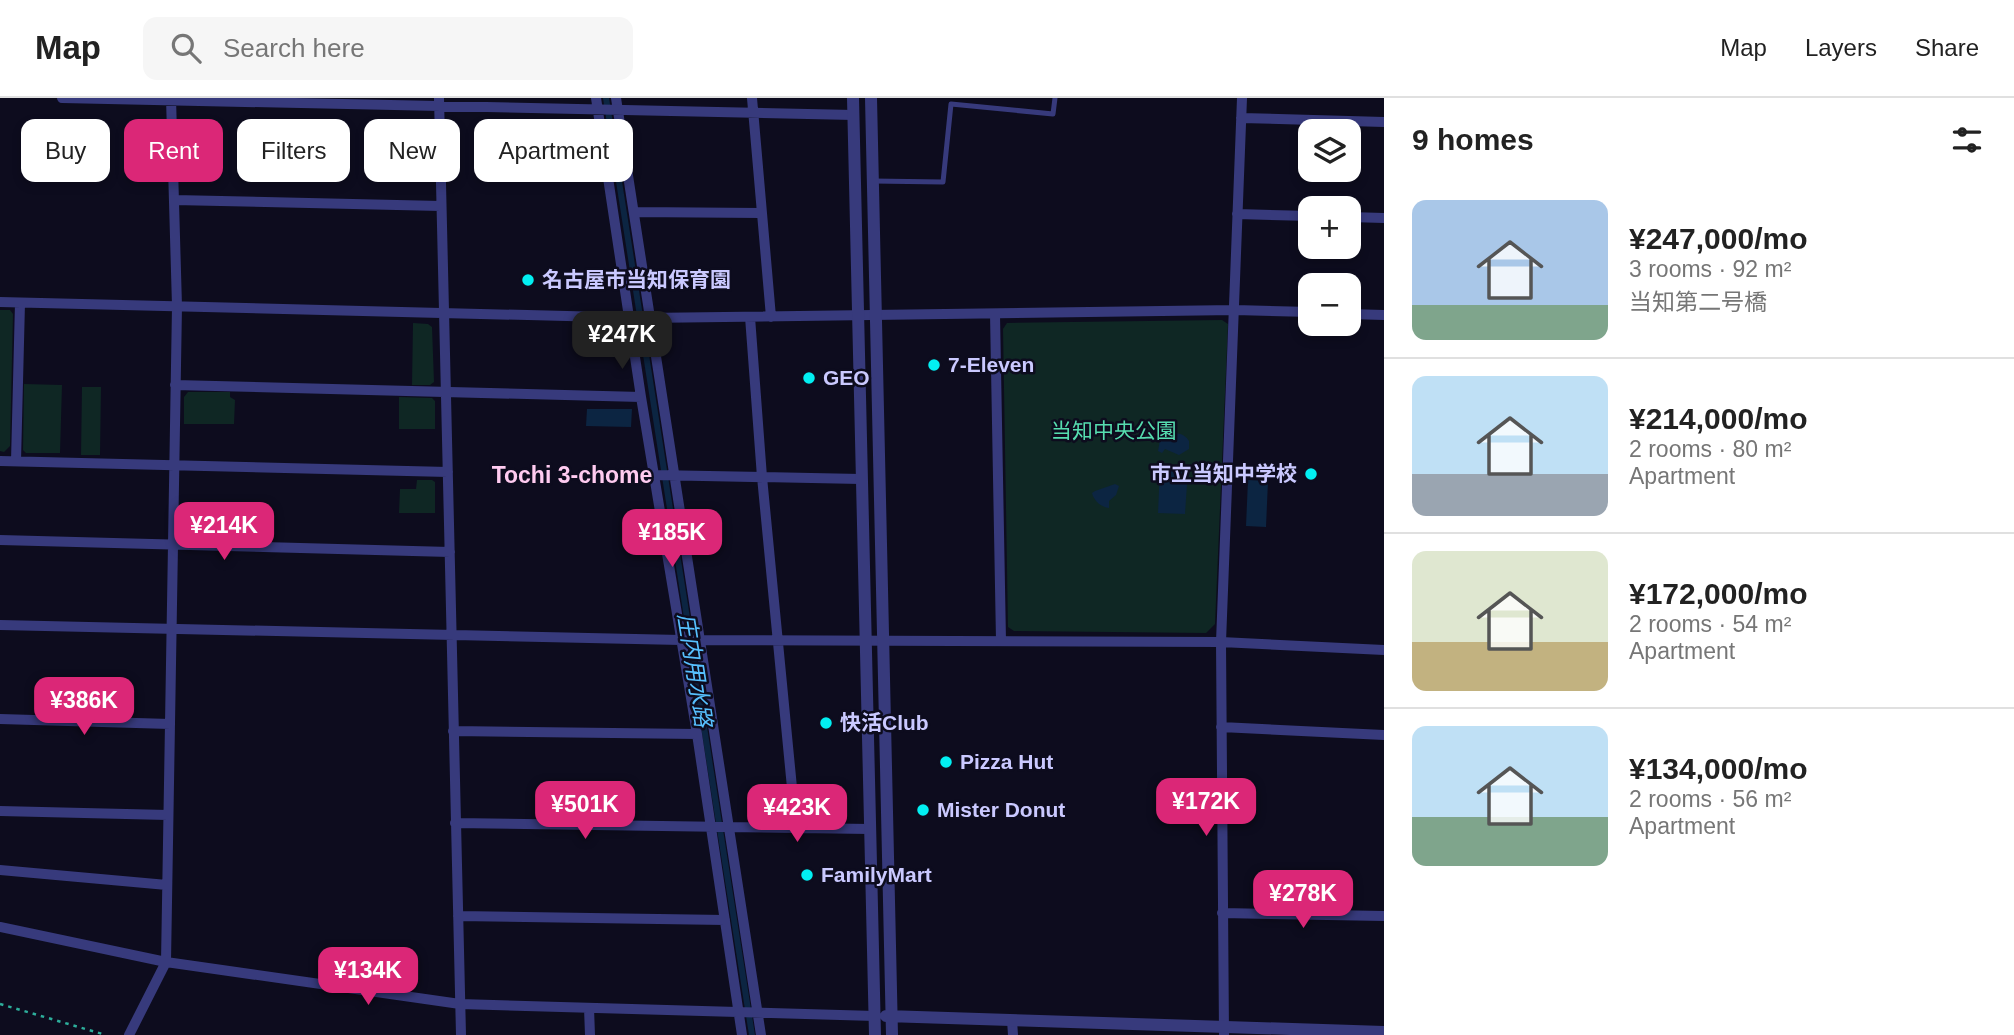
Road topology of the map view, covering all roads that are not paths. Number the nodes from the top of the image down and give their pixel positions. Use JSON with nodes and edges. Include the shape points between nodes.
{"nodes":[{"id":1,"x":62,"y":98,"type":"edge"},
{"id":2,"x":596,"y":98,"type":"edge"},
{"id":3,"x":616,"y":98,"type":"edge"},
{"id":4,"x":752,"y":98,"type":"edge"},
{"id":5,"x":853,"y":98,"type":"edge"},
{"id":6,"x":870,"y":98,"type":"edge"},
{"id":7,"x":1055,"y":98,"type":"edge"},
{"id":8,"x":1242,"y":98,"type":"edge"},
{"id":9,"x":171,"y":99,"type":"edge"},
{"id":10,"x":439,"y":102,"type":"edge"},
{"id":11,"x":608,"y":110,"type":"junction"},
{"id":12,"x":753,"y":113,"type":"junction"},
{"id":13,"x":854,"y":115,"type":"junction"},
{"id":14,"x":1241,"y":118,"type":"junction"},
{"id":15,"x":1384,"y":122,"type":"edge"},
{"id":16,"x":873,"y":181,"type":"junction"},
{"id":17,"x":174,"y":200,"type":"junction"},
{"id":18,"x":441,"y":206,"type":"junction"},
{"id":19,"x":634,"y":212,"type":"junction"},
{"id":20,"x":761,"y":213,"type":"junction"},
{"id":21,"x":1237,"y":214,"type":"junction"},
{"id":22,"x":1298,"y":216,"type":"edge"},
{"id":23,"x":1361,"y":218,"type":"edge"},
{"id":24,"x":1384,"y":218,"type":"edge"},
{"id":25,"x":0,"y":302,"type":"edge"},
{"id":26,"x":20,"y":303,"type":"junction"},
{"id":27,"x":177,"y":306,"type":"junction"},
{"id":28,"x":1235,"y":310,"type":"junction"},
{"id":29,"x":1298,"y":312,"type":"edge"},
{"id":30,"x":444,"y":313,"type":"junction"},
{"id":31,"x":995,"y":314,"type":"junction"},
{"id":32,"x":1361,"y":314,"type":"edge"},
{"id":33,"x":1384,"y":315,"type":"edge"},
{"id":34,"x":859,"y":316,"type":"junction"},
{"id":35,"x":876,"y":316,"type":"junction"},
{"id":36,"x":750,"y":317,"type":"junction"},
{"id":37,"x":771,"y":317,"type":"junction"},
{"id":38,"x":640,"y":318,"type":"junction"},
{"id":39,"x":175,"y":386,"type":"junction"},
{"id":40,"x":446,"y":392,"type":"junction"},
{"id":41,"x":641,"y":397,"type":"junction"},
{"id":42,"x":0,"y":461,"type":"edge"},
{"id":43,"x":16,"y":461,"type":"junction"},
{"id":44,"x":174,"y":464,"type":"junction"},
{"id":45,"x":448,"y":472,"type":"junction"},
{"id":46,"x":664,"y":475,"type":"junction"},
{"id":47,"x":762,"y":477,"type":"junction"},
{"id":48,"x":861,"y":479,"type":"junction"},
{"id":49,"x":0,"y":540,"type":"edge"},
{"id":50,"x":173,"y":546,"type":"junction"},
{"id":51,"x":450,"y":552,"type":"junction"},
{"id":52,"x":0,"y":625,"type":"edge"},
{"id":53,"x":171,"y":628,"type":"junction"},
{"id":54,"x":452,"y":635,"type":"junction"},
{"id":55,"x":690,"y":640,"type":"junction"},
{"id":56,"x":777,"y":640,"type":"junction"},
{"id":57,"x":865,"y":640,"type":"junction"},
{"id":58,"x":882,"y":640,"type":"junction"},
{"id":59,"x":1001,"y":641,"type":"junction"},
{"id":60,"x":1221,"y":642,"type":"junction"},
{"id":61,"x":1384,"y":650,"type":"edge"},
{"id":62,"x":0,"y":719,"type":"edge"},
{"id":63,"x":170,"y":724,"type":"junction"},
{"id":64,"x":1221,"y":727,"type":"junction"},
{"id":65,"x":453,"y":731,"type":"junction"},
{"id":66,"x":697,"y":734,"type":"junction"},
{"id":67,"x":1384,"y":734,"type":"edge"},
{"id":68,"x":0,"y":811,"type":"edge"},
{"id":69,"x":168,"y":815,"type":"junction"},
{"id":70,"x":456,"y":823,"type":"junction"},
{"id":71,"x":720,"y":828,"type":"junction"},
{"id":72,"x":796,"y":829,"type":"junction"},
{"id":73,"x":870,"y":830,"type":"junction"},
{"id":74,"x":0,"y":870,"type":"edge"},
{"id":75,"x":167,"y":886,"type":"junction"},
{"id":76,"x":1222,"y":913,"type":"junction"},
{"id":77,"x":457,"y":916,"type":"junction"},
{"id":78,"x":1384,"y":916,"type":"edge"},
{"id":79,"x":724,"y":920,"type":"junction"},
{"id":80,"x":0,"y":927,"type":"edge"},
{"id":81,"x":166,"y":962,"type":"junction"},
{"id":82,"x":460,"y":1004,"type":"junction"},
{"id":83,"x":589,"y":1008,"type":"junction"},
{"id":84,"x":748,"y":1013,"type":"junction"},
{"id":85,"x":875,"y":1016,"type":"junction"},
{"id":86,"x":892,"y":1016,"type":"junction"},
{"id":87,"x":1012,"y":1020,"type":"junction"},
{"id":88,"x":1224,"y":1031,"type":"edge"},
{"id":89,"x":1384,"y":1032,"type":"edge"},
{"id":90,"x":129,"y":1035,"type":"edge"},
{"id":91,"x":461,"y":1035,"type":"edge"},
{"id":92,"x":590,"y":1035,"type":"edge"},
{"id":93,"x":743,"y":1035,"type":"edge"},
{"id":94,"x":761,"y":1035,"type":"edge"},
{"id":95,"x":875,"y":1035,"type":"edge"},
{"id":96,"x":892,"y":1035,"type":"edge"},
{"id":97,"x":1013,"y":1035,"type":"edge"}],
"edges":[{"from":1,"to":9,"type":"street"},
{"from":2,"to":11,"type":"street"},
{"from":3,"to":11,"type":"street"},
{"from":4,"to":12,"type":"street"},
{"from":5,"to":13,"type":"street"},
{"from":6,"to":16,"type":"street"},
{"from":7,"to":16,"type":"lane","via":[[1053,114],[951,104],[943,183]]},
{"from":8,"to":14,"type":"street"},
{"from":9,"to":10,"type":"street"},
{"from":9,"to":17,"type":"street"},
{"from":10,"to":11,"type":"street"},
{"from":10,"to":18,"type":"street"},
{"from":11,"to":12,"type":"street"},
{"from":11,"to":19,"type":"street"},
{"from":11,"to":38,"type":"street"},
{"from":12,"to":13,"type":"street"},
{"from":12,"to":20,"type":"street"},
{"from":13,"to":34,"type":"street"},
{"from":14,"to":15,"type":"street"},
{"from":14,"to":21,"type":"street"},
{"from":16,"to":35,"type":"street"},
{"from":17,"to":18,"type":"street"},
{"from":17,"to":27,"type":"street"},
{"from":18,"to":30,"type":"street"},
{"from":19,"to":20,"type":"street"},
{"from":19,"to":38,"type":"street"},
{"from":20,"to":37,"type":"street"},
{"from":21,"to":22,"type":"street"},
{"from":21,"to":28,"type":"street"},
{"from":23,"to":24,"type":"street"},
{"from":25,"to":26,"type":"street"},
{"from":26,"to":27,"type":"street"},
{"from":26,"to":43,"type":"street"},
{"from":27,"to":30,"type":"street"},
{"from":27,"to":39,"type":"street"},
{"from":28,"to":29,"type":"street"},
{"from":28,"to":31,"type":"street"},
{"from":28,"to":60,"type":"street"},
{"from":30,"to":38,"type":"street"},
{"from":30,"to":40,"type":"street"},
{"from":31,"to":35,"type":"street"},
{"from":31,"to":59,"type":"street"},
{"from":32,"to":33,"type":"street"},
{"from":34,"to":35,"type":"street"},
{"from":34,"to":37,"type":"street"},
{"from":34,"to":48,"type":"street"},
{"from":35,"to":58,"type":"street"},
{"from":36,"to":37,"type":"street"},
{"from":36,"to":38,"type":"street"},
{"from":36,"to":47,"type":"street"},
{"from":38,"to":41,"type":"street"},
{"from":38,"to":46,"type":"street"},
{"from":39,"to":40,"type":"street"},
{"from":39,"to":44,"type":"street"},
{"from":40,"to":41,"type":"street"},
{"from":40,"to":45,"type":"street"},
{"from":41,"to":46,"type":"street"},
{"from":42,"to":43,"type":"street"},
{"from":43,"to":44,"type":"street"},
{"from":44,"to":45,"type":"street"},
{"from":44,"to":50,"type":"street"},
{"from":45,"to":51,"type":"street"},
{"from":46,"to":47,"type":"street"},
{"from":46,"to":55,"type":"street"},
{"from":46,"to":55,"type":"street"},
{"from":47,"to":48,"type":"street"},
{"from":47,"to":56,"type":"street"},
{"from":48,"to":57,"type":"street"},
{"from":49,"to":50,"type":"street"},
{"from":50,"to":51,"type":"street"},
{"from":50,"to":53,"type":"street"},
{"from":51,"to":54,"type":"street"},
{"from":52,"to":53,"type":"street"},
{"from":53,"to":54,"type":"street"},
{"from":53,"to":63,"type":"street"},
{"from":54,"to":55,"type":"street"},
{"from":54,"to":65,"type":"street"},
{"from":55,"to":56,"type":"street"},
{"from":55,"to":66,"type":"street"},
{"from":55,"to":71,"type":"street"},
{"from":56,"to":57,"type":"street"},
{"from":56,"to":72,"type":"street"},
{"from":57,"to":58,"type":"street"},
{"from":57,"to":73,"type":"street"},
{"from":58,"to":59,"type":"street"},
{"from":58,"to":86,"type":"street"},
{"from":59,"to":60,"type":"street"},
{"from":60,"to":61,"type":"street"},
{"from":60,"to":64,"type":"street"},
{"from":62,"to":63,"type":"street"},
{"from":63,"to":69,"type":"street"},
{"from":64,"to":67,"type":"street"},
{"from":64,"to":76,"type":"street"},
{"from":65,"to":66,"type":"street"},
{"from":65,"to":70,"type":"street"},
{"from":66,"to":71,"type":"street"},
{"from":68,"to":69,"type":"street"},
{"from":69,"to":75,"type":"street"},
{"from":70,"to":71,"type":"street"},
{"from":70,"to":77,"type":"street"},
{"from":71,"to":72,"type":"street"},
{"from":71,"to":79,"type":"street"},
{"from":71,"to":84,"type":"street"},
{"from":72,"to":73,"type":"street"},
{"from":73,"to":85,"type":"street"},
{"from":74,"to":75,"type":"street"},
{"from":75,"to":81,"type":"street"},
{"from":76,"to":78,"type":"street"},
{"from":76,"to":88,"type":"street"},
{"from":77,"to":79,"type":"street"},
{"from":77,"to":82,"type":"street"},
{"from":79,"to":84,"type":"street"},
{"from":80,"to":81,"type":"street"},
{"from":81,"to":82,"type":"street"},
{"from":81,"to":90,"type":"street"},
{"from":82,"to":83,"type":"street"},
{"from":82,"to":91,"type":"street"},
{"from":83,"to":84,"type":"street"},
{"from":83,"to":92,"type":"street"},
{"from":84,"to":85,"type":"street"},
{"from":84,"to":93,"type":"street"},
{"from":84,"to":94,"type":"street"},
{"from":85,"to":86,"type":"street"},
{"from":85,"to":95,"type":"street"},
{"from":86,"to":87,"type":"street"},
{"from":86,"to":96,"type":"street"},
{"from":87,"to":88,"type":"street"},
{"from":87,"to":97,"type":"street"},
{"from":88,"to":89,"type":"street"}]}
